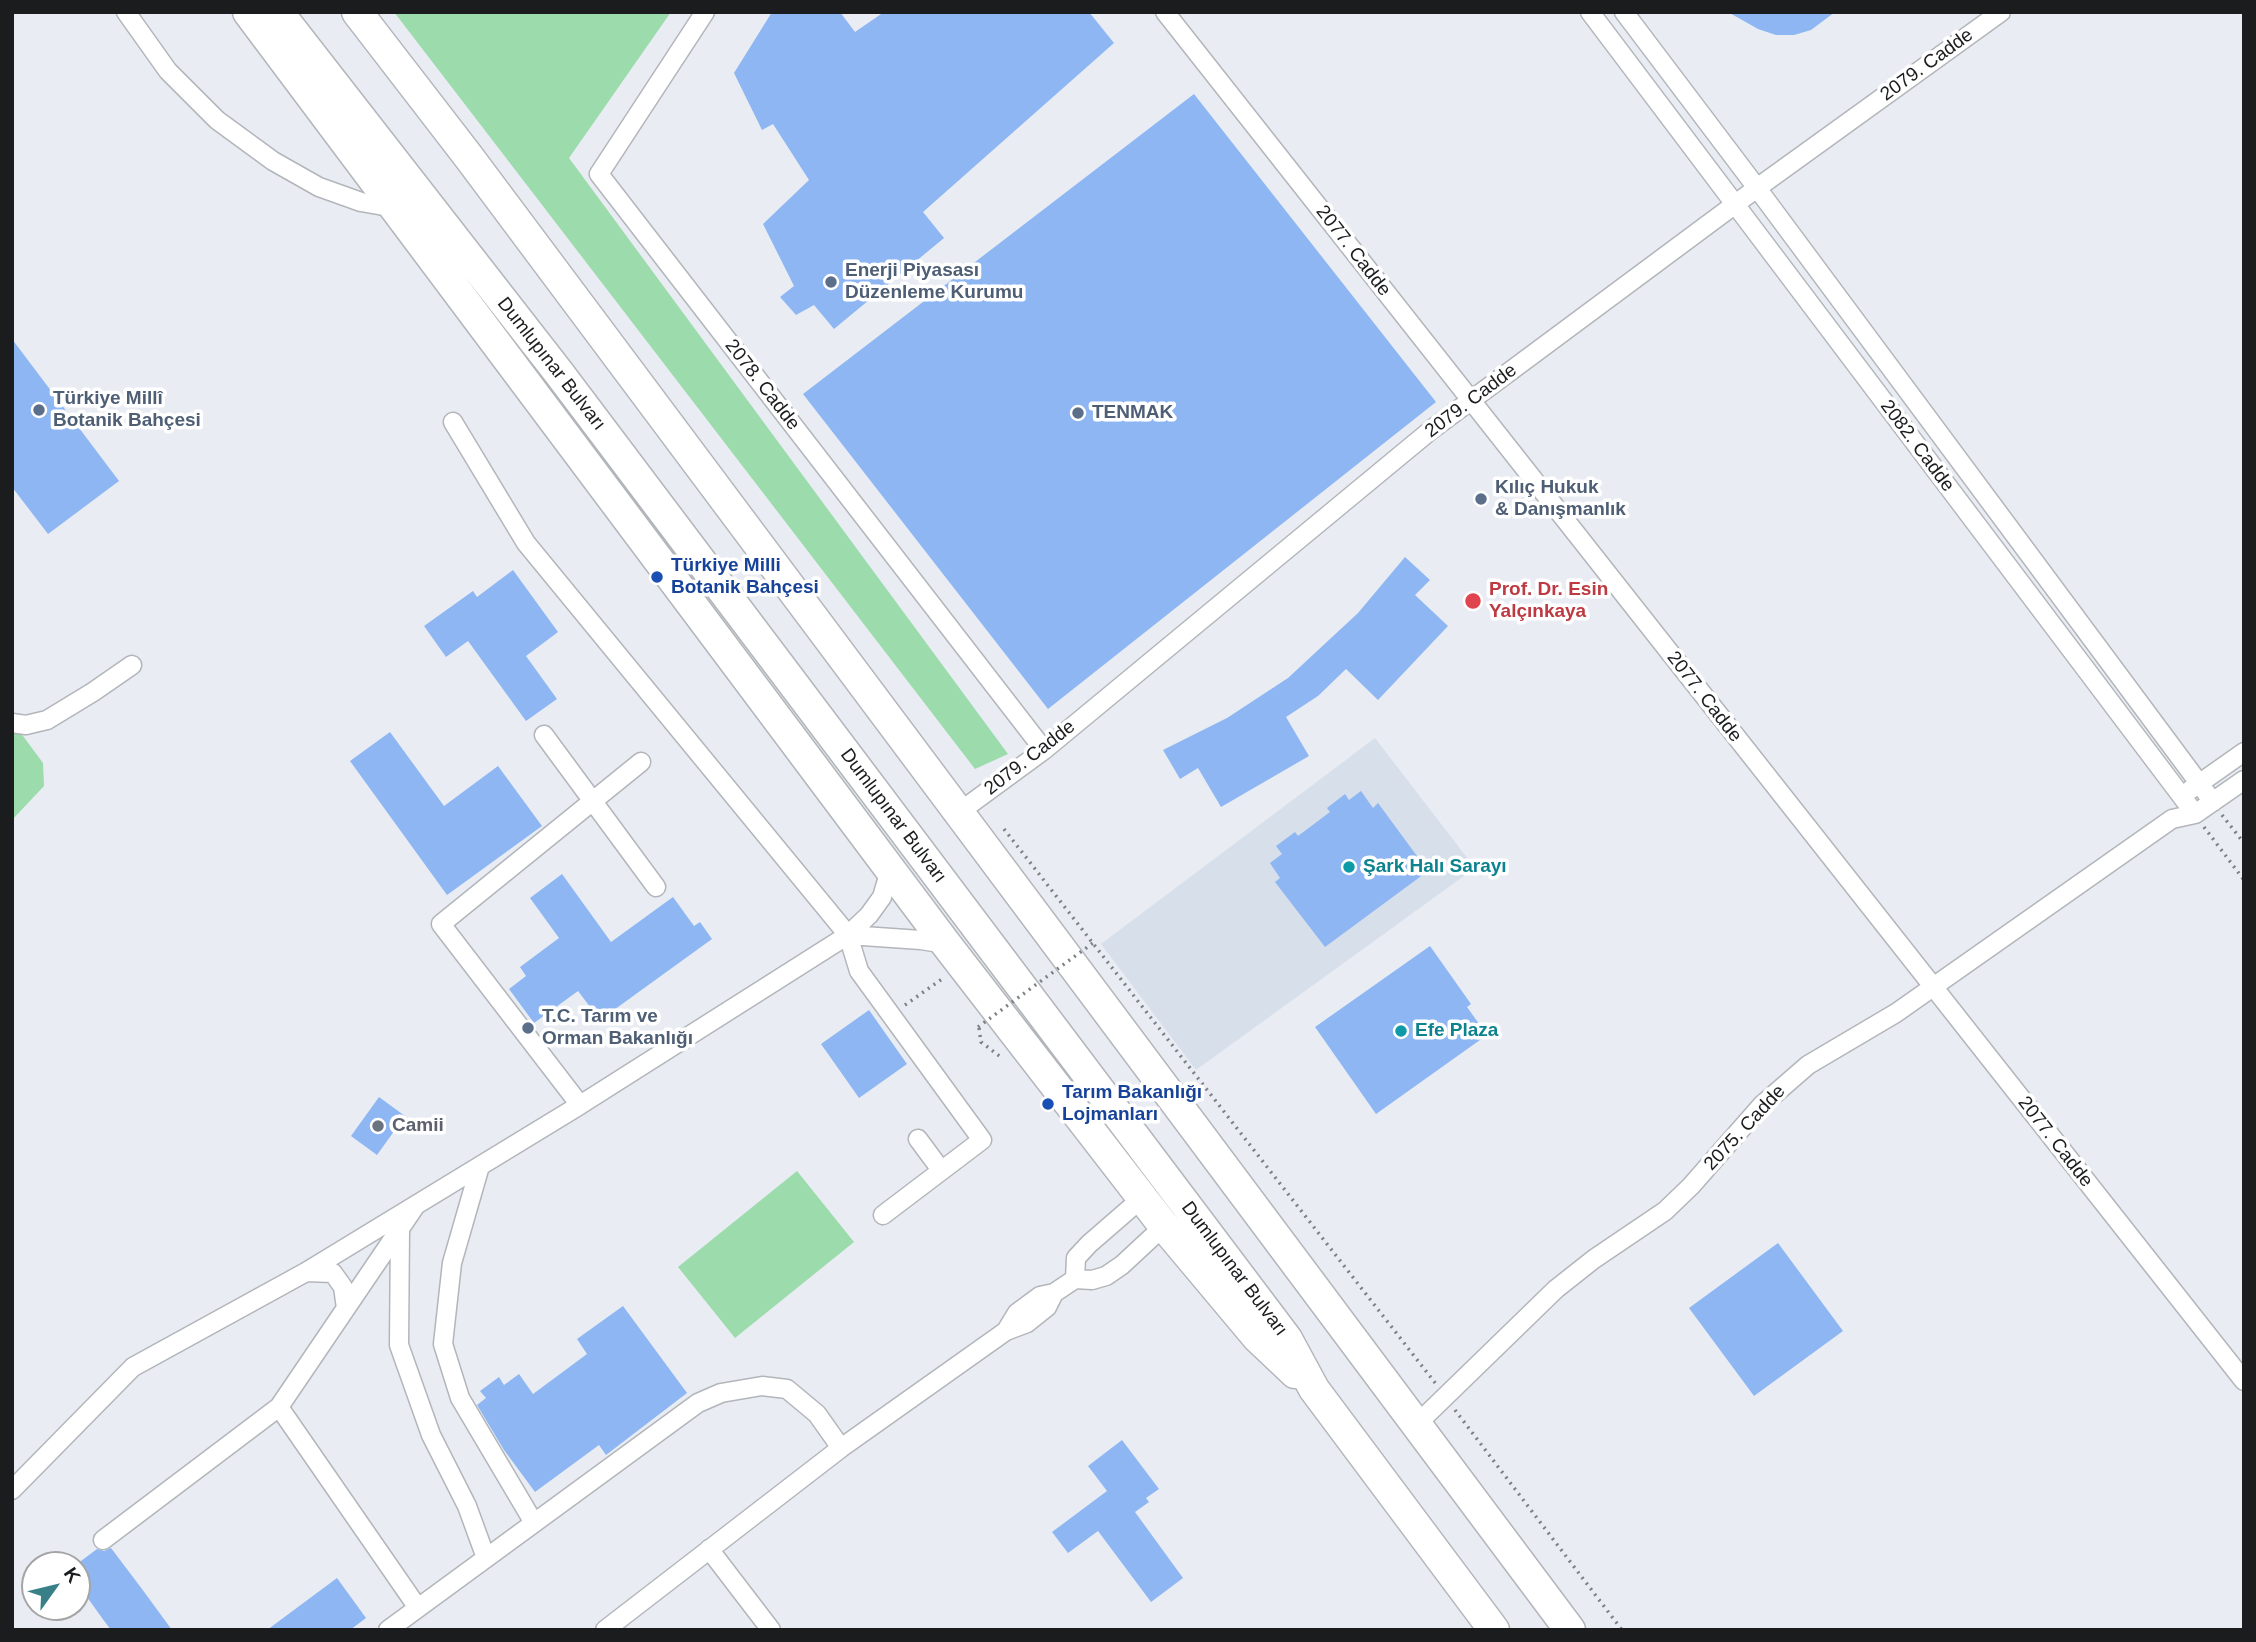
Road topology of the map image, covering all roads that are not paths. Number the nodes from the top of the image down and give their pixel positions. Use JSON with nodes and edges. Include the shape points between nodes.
{"nodes":[{"id":1,"x":126,"y":12,"type":"edge"},
{"id":2,"x":248,"y":12,"type":"edge"},
{"id":3,"x":278,"y":12,"type":"edge"},
{"id":4,"x":358,"y":12,"type":"edge"},
{"id":5,"x":705,"y":12,"type":"edge"},
{"id":6,"x":1166,"y":12,"type":"edge"},
{"id":7,"x":1590,"y":12,"type":"edge"},
{"id":8,"x":1623,"y":12,"type":"edge"},
{"id":9,"x":2001,"y":12,"type":"edge"},
{"id":10,"x":1757,"y":188,"type":"junction"},
{"id":11,"x":1735,"y":204,"type":"junction"},
{"id":12,"x":395,"y":208,"type":"junction"},
{"id":13,"x":1470,"y":401,"type":"junction"},
{"id":14,"x":453,"y":422,"type":"dead end"},
{"id":15,"x":132,"y":665,"type":"dead end"},
{"id":16,"x":12,"y":723,"type":"edge"},
{"id":17,"x":544,"y":735,"type":"dead end"},
{"id":18,"x":1044,"y":750,"type":"junction"},
{"id":19,"x":2244,"y":752,"type":"edge"},
{"id":20,"x":641,"y":762,"type":"dead end"},
{"id":21,"x":2244,"y":780,"type":"edge"},
{"id":22,"x":2199,"y":783,"type":"junction"},
{"id":23,"x":2181,"y":797,"type":"junction"},
{"id":24,"x":594,"y":801,"type":"junction"},
{"id":25,"x":2213,"y":802,"type":"junction"},
{"id":26,"x":958,"y":813,"type":"junction"},
{"id":27,"x":2195,"y":814,"type":"junction"},
{"id":28,"x":2172,"y":819,"type":"junction"},
{"id":29,"x":890,"y":870,"type":"junction"},
{"id":30,"x":656,"y":887,"type":"dead end"},
{"id":31,"x":848,"y":934,"type":"junction"},
{"id":32,"x":946,"y":944,"type":"junction"},
{"id":33,"x":1933,"y":988,"type":"junction"},
{"id":34,"x":580,"y":1105,"type":"junction"},
{"id":35,"x":918,"y":1139,"type":"dead end"},
{"id":36,"x":480,"y":1166,"type":"junction"},
{"id":37,"x":941,"y":1170,"type":"junction"},
{"id":38,"x":1142,"y":1198,"type":"junction"},
{"id":39,"x":416,"y":1205,"type":"junction"},
{"id":40,"x":883,"y":1215,"type":"dead end"},
{"id":41,"x":1164,"y":1226,"type":"junction"},
{"id":42,"x":400,"y":1230,"type":"junction"},
{"id":43,"x":306,"y":1272,"type":"junction"},
{"id":44,"x":1074,"y":1279,"type":"junction"},
{"id":45,"x":346,"y":1308,"type":"junction"},
{"id":46,"x":2244,"y":1381,"type":"edge"},
{"id":47,"x":1314,"y":1389,"type":"junction"},
{"id":48,"x":279,"y":1407,"type":"junction"},
{"id":49,"x":1416,"y":1425,"type":"junction"},
{"id":50,"x":841,"y":1448,"type":"junction"},
{"id":51,"x":12,"y":1490,"type":"edge"},
{"id":52,"x":534,"y":1523,"type":"junction"},
{"id":53,"x":103,"y":1540,"type":"dead end"},
{"id":54,"x":709,"y":1549,"type":"junction"},
{"id":55,"x":485,"y":1558,"type":"junction"},
{"id":56,"x":418,"y":1608,"type":"junction"},
{"id":57,"x":388,"y":1630,"type":"edge"},
{"id":58,"x":605,"y":1630,"type":"edge"},
{"id":59,"x":771,"y":1630,"type":"edge"},
{"id":60,"x":1494,"y":1630,"type":"edge"},
{"id":61,"x":1570,"y":1630,"type":"edge"}],
"edges":[{"from":1,"to":12,"type":"street","via":[[168,71],[217,120],[319,187]]},
{"from":2,"to":12,"type":"highway"},
{"from":3,"to":47,"type":"highway","name":"Dumlupınar Bulvarı","via":[[559,373],[1287,1339]]},
{"from":4,"to":26,"type":"highway"},
{"from":5,"to":18,"type":"street","name":"2078. Cadde","via":[[599,174]]},
{"from":6,"to":13,"type":"street","name":"2077. Cadde"},
{"from":7,"to":11,"type":"street","name":"2082. Cadde"},
{"from":8,"to":10,"type":"street","name":"2082. Cadde"},
{"from":9,"to":10,"type":"street","name":"2079. Cadde"},
{"from":10,"to":11,"type":"street","name":"2079. Cadde"},
{"from":10,"to":22,"type":"street","name":"2082. Cadde"},
{"from":11,"to":13,"type":"street","name":"2079. Cadde"},
{"from":11,"to":23,"type":"street","name":"2082. Cadde"},
{"from":12,"to":29,"type":"highway"},
{"from":13,"to":18,"type":"street","name":"2079. Cadde"},
{"from":13,"to":33,"type":"street","name":"2077. Cadde"},
{"from":14,"to":31,"type":"street","via":[[526,544]]},
{"from":15,"to":16,"type":"street","via":[[47,720]]},
{"from":17,"to":24,"type":"street"},
{"from":18,"to":26,"type":"street","name":"2079. Cadde"},
{"from":19,"to":22,"type":"street"},
{"from":20,"to":24,"type":"street"},
{"from":21,"to":25,"type":"street","name":"2075. Cadde"},
{"from":22,"to":23,"type":"street"},
{"from":22,"to":25,"type":"street","name":"2082. Cadde"},
{"from":23,"to":27,"type":"street","name":"2082. Cadde"},
{"from":23,"to":28,"type":"street"},
{"from":24,"to":30,"type":"street"},
{"from":24,"to":34,"type":"street","via":[[441,924]]},
{"from":25,"to":27,"type":"street","name":"2075. Cadde"},
{"from":26,"to":49,"type":"highway"},
{"from":27,"to":28,"type":"street","name":"2075. Cadde"},
{"from":28,"to":33,"type":"street","name":"2075. Cadde"},
{"from":29,"to":31,"type":"street","via":[[882,897]]},
{"from":29,"to":32,"type":"highway"},
{"from":31,"to":32,"type":"street"},
{"from":31,"to":34,"type":"street"},
{"from":31,"to":37,"type":"street","via":[[859,971],[982,1140]]},
{"from":32,"to":38,"type":"highway"},
{"from":33,"to":46,"type":"street","name":"2077. Cadde"},
{"from":33,"to":49,"type":"street","name":"2075. Cadde","via":[[1785,1084],[1674,1203],[1556,1289]]},
{"from":34,"to":36,"type":"street"},
{"from":35,"to":37,"type":"street"},
{"from":36,"to":39,"type":"street"},
{"from":36,"to":52,"type":"street","via":[[452,1263],[443,1344],[460,1398]]},
{"from":37,"to":40,"type":"street"},
{"from":38,"to":41,"type":"highway"},
{"from":38,"to":44,"type":"street","via":[[1076,1258]]},
{"from":39,"to":42,"type":"street"},
{"from":39,"to":43,"type":"street"},
{"from":41,"to":44,"type":"street","via":[[1106,1276]]},
{"from":41,"to":47,"type":"highway","via":[[1257,1337]]},
{"from":42,"to":45,"type":"street"},
{"from":42,"to":55,"type":"street","via":[[399,1345],[431,1435],[467,1506]]},
{"from":43,"to":45,"type":"street","via":[[333,1273],[343,1287]]},
{"from":43,"to":51,"type":"street","via":[[133,1367]]},
{"from":44,"to":50,"type":"street","via":[[1027,1323],[1006,1331]]},
{"from":45,"to":48,"type":"street"},
{"from":47,"to":60,"type":"highway","name":"Dumlupınar Bulvarı"},
{"from":48,"to":53,"type":"street"},
{"from":48,"to":56,"type":"street"},
{"from":49,"to":61,"type":"highway"},
{"from":50,"to":52,"type":"street","via":[[817,1414],[787,1389],[762,1385],[721,1393],[698,1403]]},
{"from":50,"to":54,"type":"street"},
{"from":52,"to":55,"type":"street"},
{"from":54,"to":58,"type":"street"},
{"from":54,"to":59,"type":"street"},
{"from":55,"to":56,"type":"street"},
{"from":56,"to":57,"type":"street"}]}
